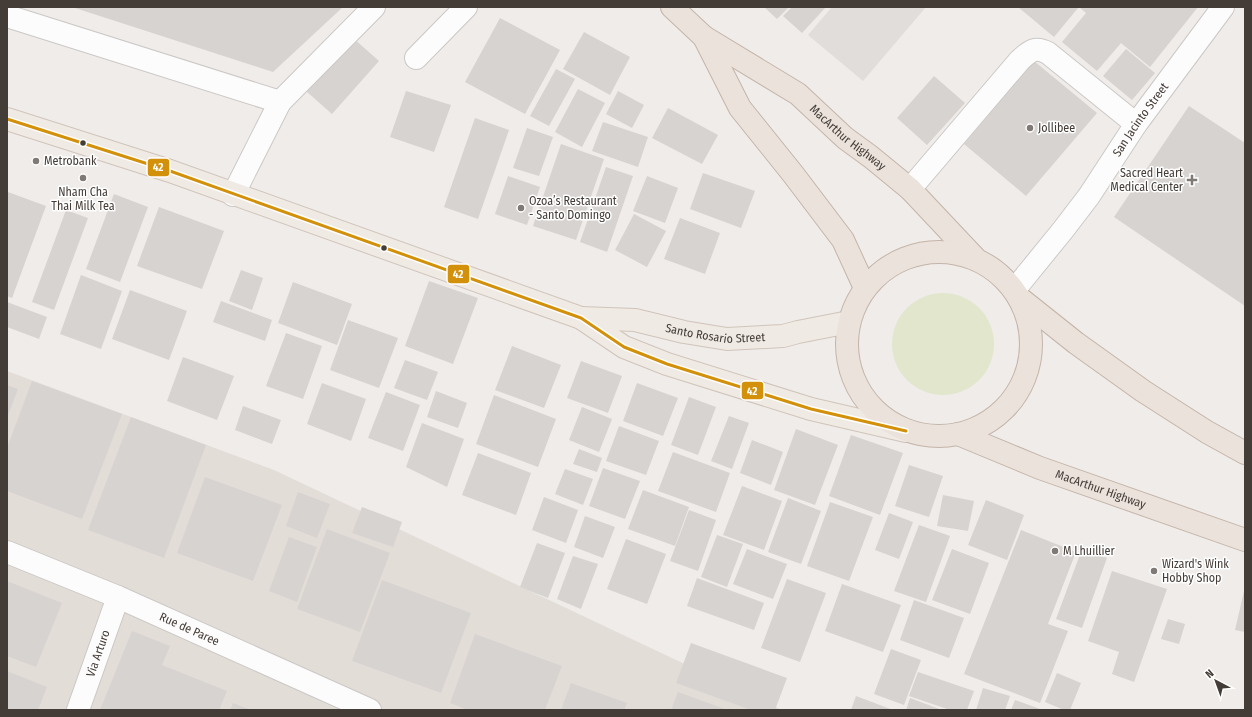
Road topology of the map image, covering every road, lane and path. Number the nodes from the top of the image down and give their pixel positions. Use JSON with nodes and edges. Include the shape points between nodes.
{"nodes":[{"id":1,"x":374,"y":7,"type":"edge"},
{"id":2,"x":466,"y":7,"type":"edge"},
{"id":3,"x":672,"y":7,"type":"edge"},
{"id":4,"x":1223,"y":7,"type":"edge"},
{"id":5,"x":7,"y":16,"type":"edge"},
{"id":6,"x":704,"y":37,"type":"junction"},
{"id":7,"x":416,"y":58,"type":"dead end"},
{"id":8,"x":280,"y":102,"type":"junction"},
{"id":9,"x":7,"y":119,"type":"edge"},
{"id":10,"x":1136,"y":124,"type":"junction"},
{"id":11,"x":910,"y":189,"type":"junction"},
{"id":12,"x":233,"y":195,"type":"junction"},
{"id":13,"x":975,"y":258,"type":"junction"},
{"id":14,"x":865,"y":288,"type":"junction"},
{"id":15,"x":1018,"y":295,"type":"junction"},
{"id":16,"x":581,"y":318,"type":"junction"},
{"id":17,"x":849,"y":322,"type":"junction"},
{"id":18,"x":906,"y":431,"type":"junction"},
{"id":19,"x":958,"y":434,"type":"junction"},
{"id":20,"x":1245,"y":453,"type":"edge"},
{"id":21,"x":1245,"y":540,"type":"edge"},
{"id":22,"x":7,"y":552,"type":"edge"},
{"id":23,"x":118,"y":597,"type":"junction"},
{"id":24,"x":78,"y":710,"type":"edge"},
{"id":25,"x":370,"y":710,"type":"edge"}],
"edges":[{"from":1,"to":8,"type":"street"},
{"from":2,"to":7,"type":"street"},
{"from":3,"to":6,"type":"highway","name":"MacArthur Highway"},
{"from":4,"to":10,"type":"street","name":"San Jacinto Street"},
{"from":5,"to":8,"type":"street"},
{"from":6,"to":11,"type":"highway","name":"MacArthur Highway","via":[[798,94],[845,138]]},
{"from":6,"to":14,"type":"highway","name":"MacArthur Highway","via":[[740,108],[843,240]]},
{"from":8,"to":12,"type":"street"},
{"from":9,"to":12,"type":"main road","name":"Santo Rosario Street","via":[[170,171]]},
{"from":10,"to":11,"type":"street","via":[[1048,53],[1035,49],[1020,60]]},
{"from":10,"to":15,"type":"street","name":"San Jacinto Street","via":[[1089,196]]},
{"from":11,"to":13,"type":"highway","name":"MacArthur Highway"},
{"from":12,"to":16,"type":"main road","name":"Santo Rosario Street"},
{"from":13,"to":14,"type":"highway","via":[[943,251],[916,254],[897,261],[879,273]]},
{"from":13,"to":15,"type":"highway","via":[[998,271]]},
{"from":14,"to":17,"type":"highway","via":[[855,304]]},
{"from":15,"to":19,"type":"highway","via":[[1029,318],[1032,348],[1029,367],[1020,389],[1005,408],[986,423]]},
{"from":15,"to":20,"type":"highway","via":[[1076,343],[1143,391]]},
{"from":16,"to":17,"type":"main road","name":"Santo Rosario Street","via":[[635,320],[727,339],[783,336]]},
{"from":16,"to":18,"type":"main road","name":"Santo Rosario Street","via":[[624,347],[667,364],[811,409]]},
{"from":17,"to":18,"type":"highway","via":[[846,341],[848,365],[856,385],[873,409],[888,422]]},
{"from":18,"to":19,"type":"highway","via":[[932,436]]},
{"from":19,"to":21,"type":"highway","name":"MacArthur Highway","via":[[1040,468]]},
{"from":22,"to":23,"type":"street","name":"Rue de Paree"},
{"from":23,"to":24,"type":"street","name":"Via Arturo"},
{"from":23,"to":25,"type":"street","name":"Rue de Paree"}]}
